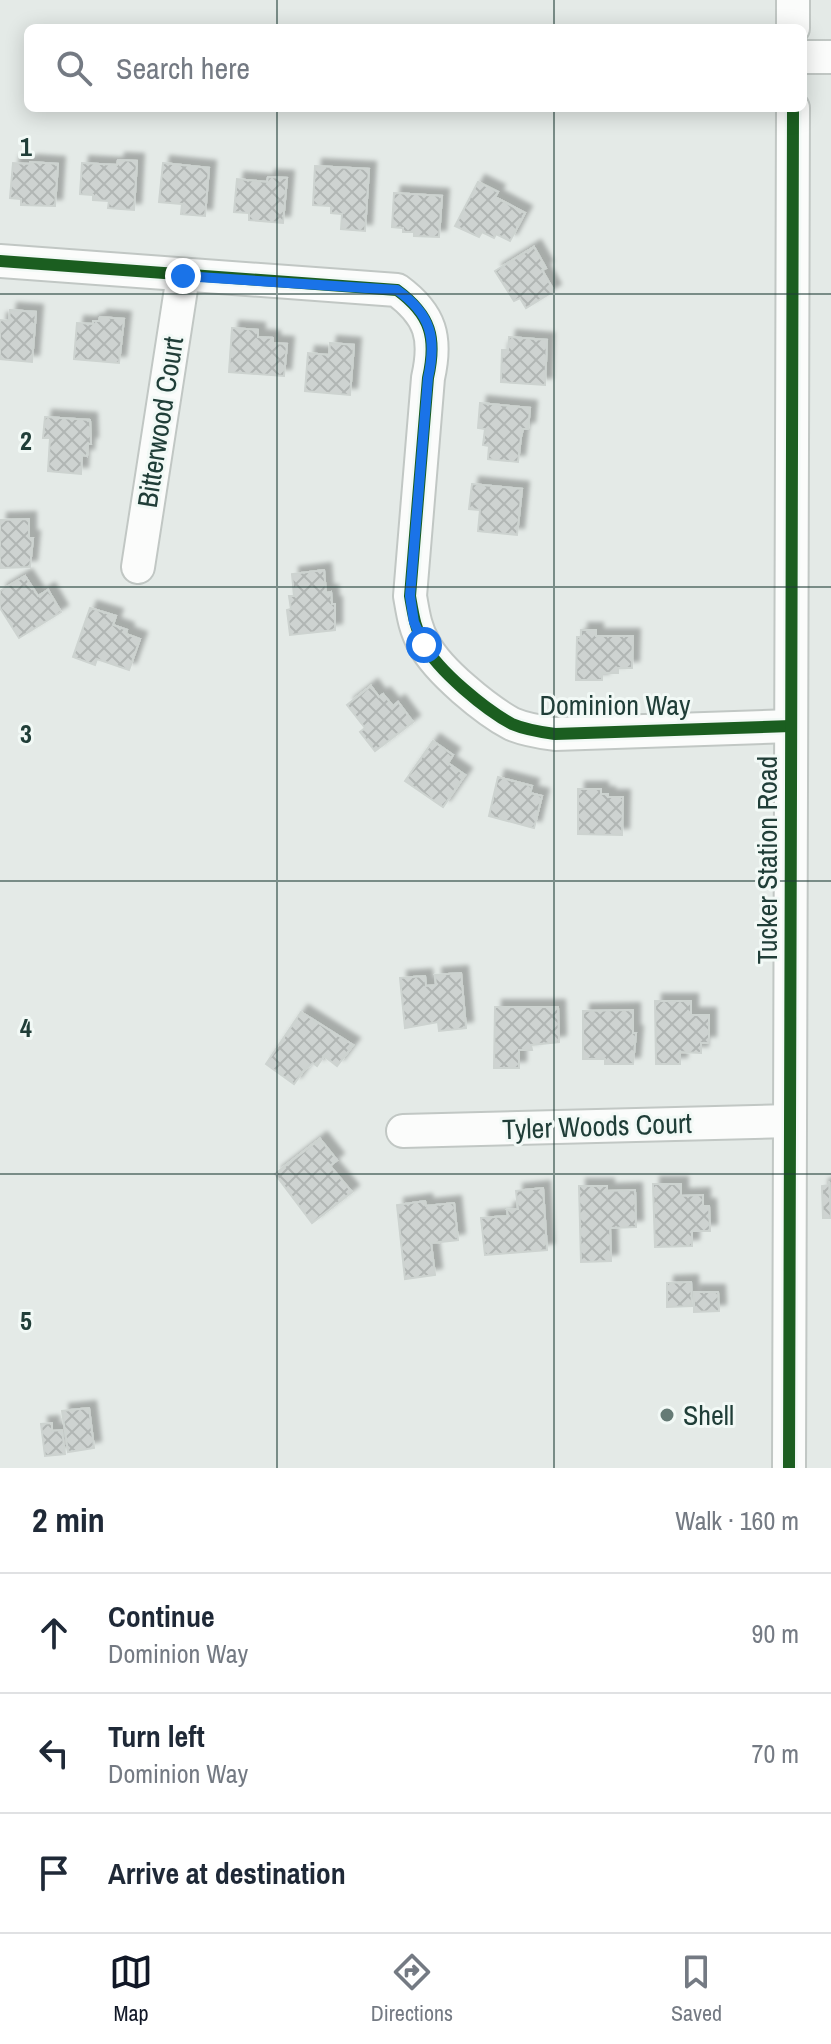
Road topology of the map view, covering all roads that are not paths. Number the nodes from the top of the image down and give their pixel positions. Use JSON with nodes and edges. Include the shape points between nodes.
{"nodes":[{"id":1,"x":793,"y":0,"type":"edge"},
{"id":2,"x":793,"y":24,"type":"edge"},
{"id":3,"x":807,"y":57,"type":"edge"},
{"id":4,"x":831,"y":57,"type":"edge"},
{"id":5,"x":793,"y":112,"type":"edge"},
{"id":6,"x":0,"y":261,"type":"edge"},
{"id":7,"x":183,"y":276,"type":"junction"},
{"id":8,"x":138,"y":567,"type":"dead end"},
{"id":9,"x":791,"y":726,"type":"junction"},
{"id":10,"x":790,"y":1121,"type":"junction"},
{"id":11,"x":403,"y":1131,"type":"dead end"},
{"id":12,"x":789,"y":1468,"type":"edge"}],
"edges":[{"from":1,"to":2,"type":"street"},
{"from":3,"to":4,"type":"street"},
{"from":5,"to":9,"type":"street","name":"Tucker Station Road"},
{"from":6,"to":7,"type":"street","name":"Dominion Way"},
{"from":7,"to":8,"type":"street","name":"Bitterwood Court"},
{"from":7,"to":9,"type":"street","name":"Dominion Way","via":[[397,290],[425,317],[433,360],[410,596],[424,645],[439,666],[476,698],[511,723],[555,734]]},
{"from":9,"to":10,"type":"street","name":"Tucker Station Road"},
{"from":10,"to":11,"type":"street","name":"Tyler Woods Court"},
{"from":10,"to":12,"type":"street","name":"Tucker Station Road"}]}
